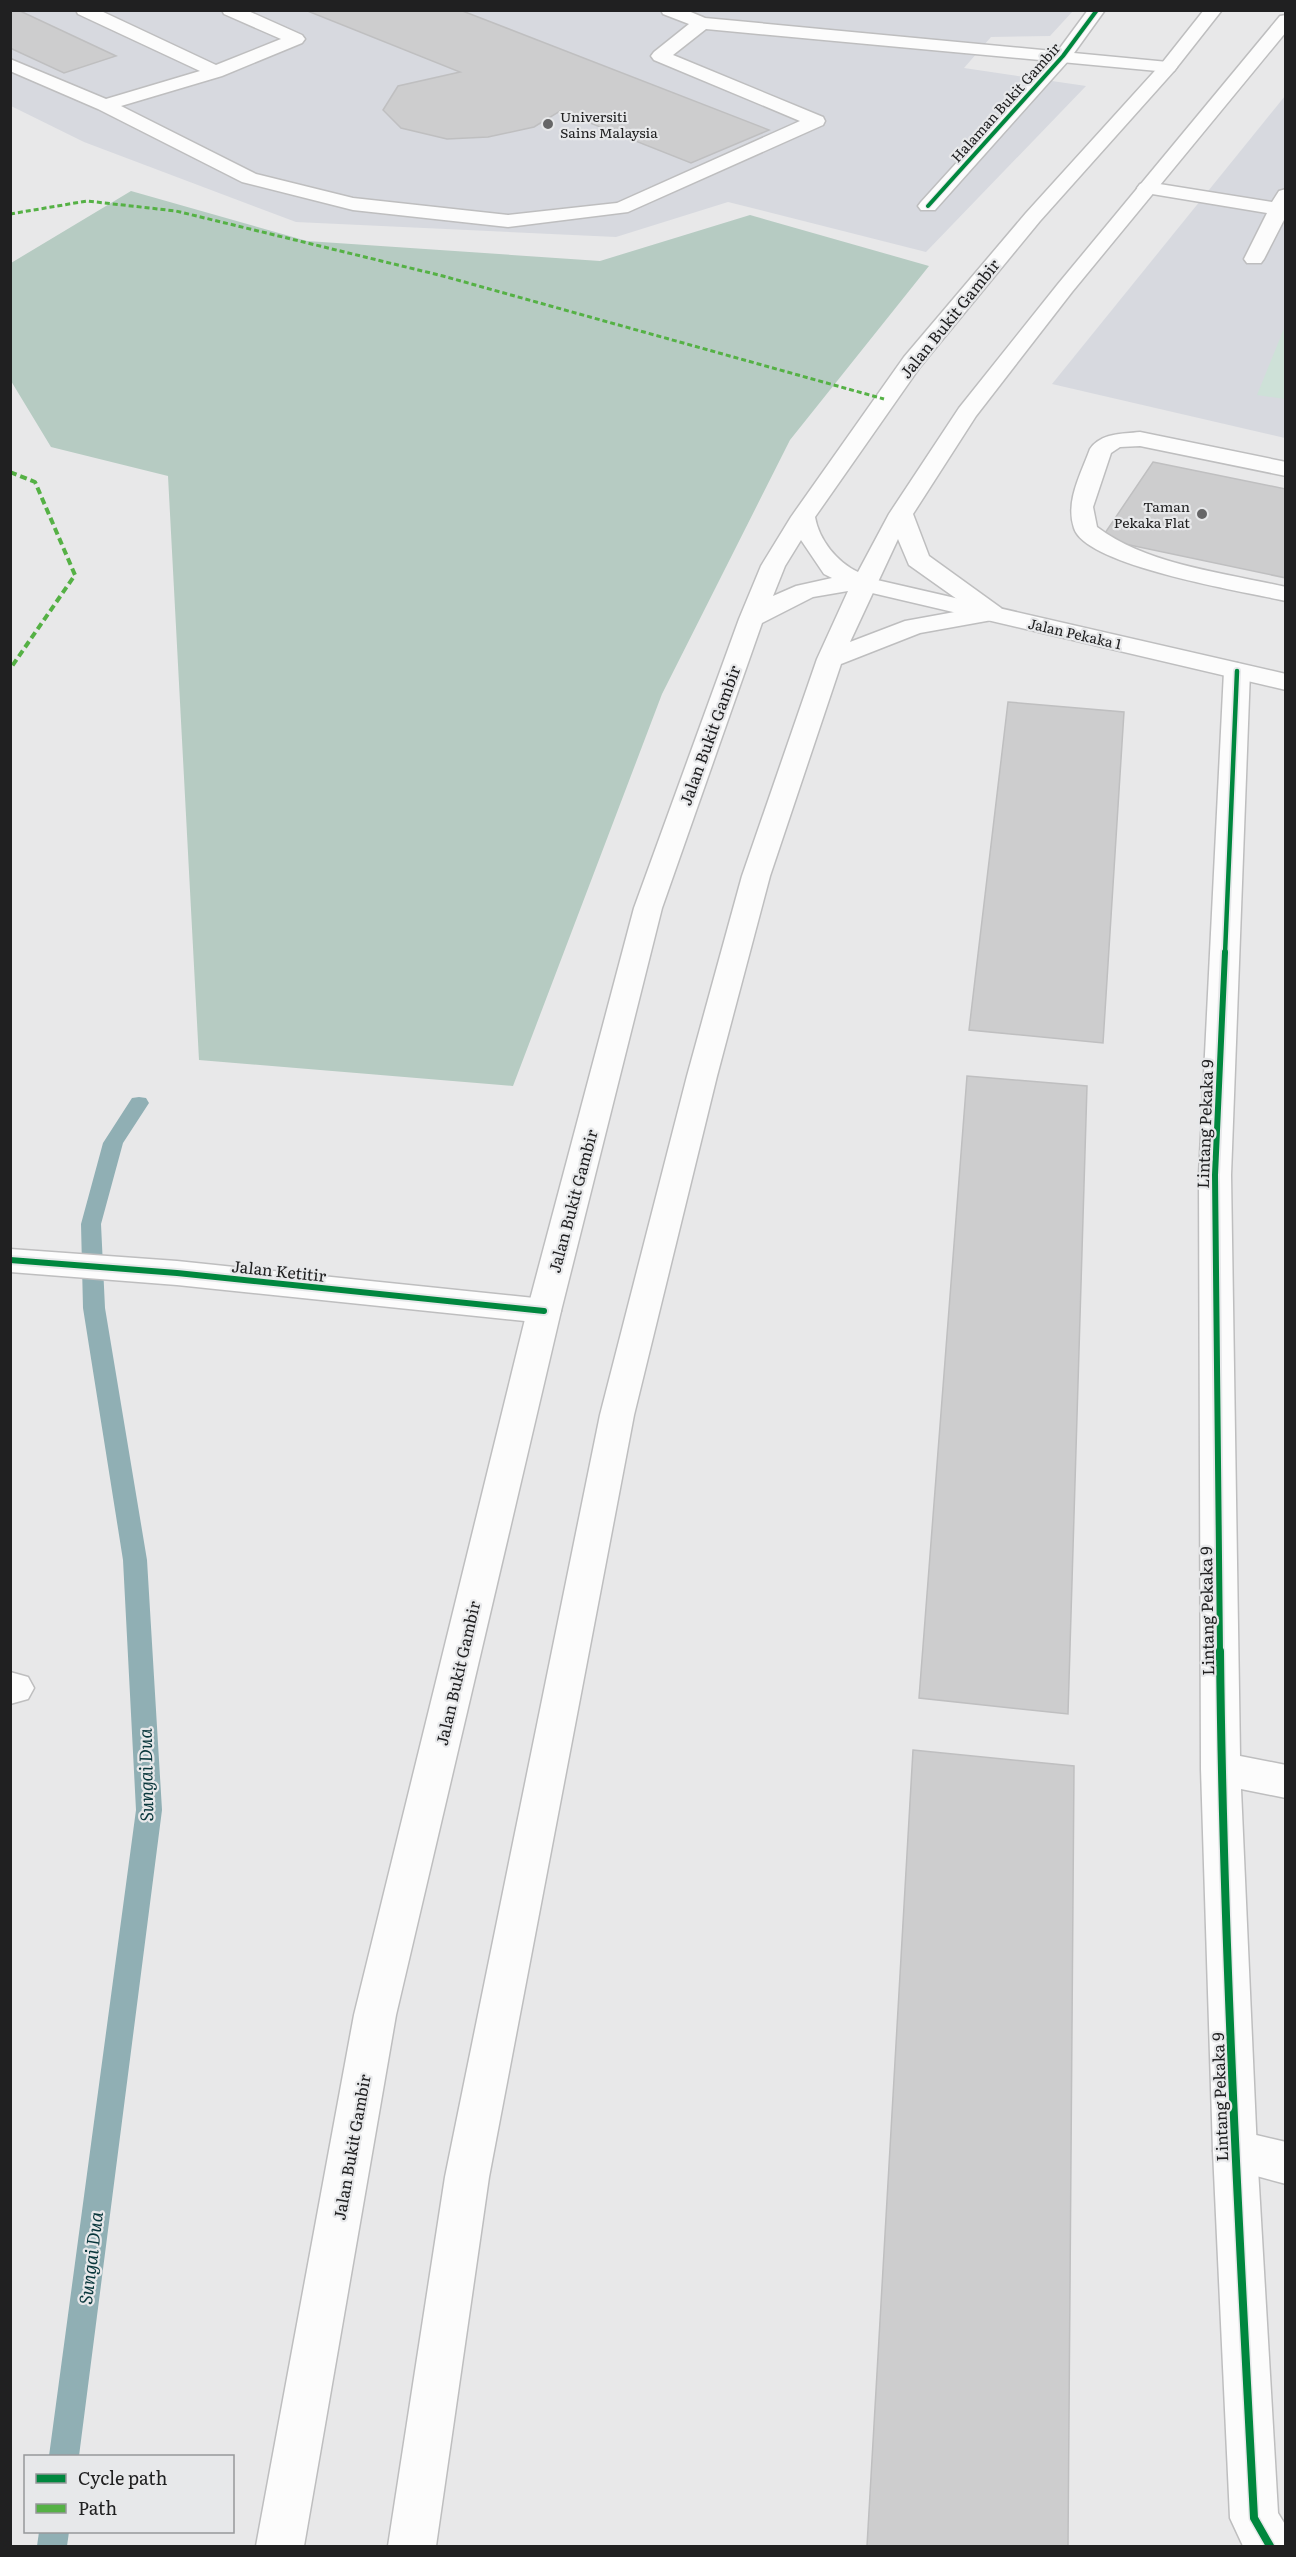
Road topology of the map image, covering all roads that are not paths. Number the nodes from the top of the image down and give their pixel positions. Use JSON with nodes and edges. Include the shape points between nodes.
{"nodes":[{"id":1,"x":84,"y":10,"type":"edge"},
{"id":2,"x":230,"y":10,"type":"edge"},
{"id":3,"x":279,"y":10,"type":"edge"},
{"id":4,"x":669,"y":10,"type":"edge"},
{"id":5,"x":1097,"y":10,"type":"edge"},
{"id":6,"x":1214,"y":10,"type":"edge"},
{"id":7,"x":249,"y":17,"type":"junction"},
{"id":8,"x":1286,"y":20,"type":"edge"},
{"id":9,"x":702,"y":22,"type":"junction"},
{"id":10,"x":1063,"y":56,"type":"junction"},
{"id":11,"x":10,"y":64,"type":"edge"},
{"id":12,"x":1168,"y":67,"type":"junction"},
{"id":13,"x":216,"y":72,"type":"junction"},
{"id":14,"x":105,"y":105,"type":"junction"},
{"id":15,"x":1148,"y":188,"type":"junction"},
{"id":16,"x":1281,"y":202,"type":"edge"},
{"id":17,"x":928,"y":206,"type":"dead end"},
{"id":18,"x":1277,"y":230,"type":"edge"},
{"id":19,"x":1254,"y":259,"type":"dead end"},
{"id":20,"x":1286,"y":469,"type":"edge"},
{"id":21,"x":901,"y":514,"type":"junction"},
{"id":22,"x":803,"y":517,"type":"junction"},
{"id":23,"x":864,"y":584,"type":"junction"},
{"id":24,"x":1286,"y":594,"type":"edge"},
{"id":25,"x":992,"y":613,"type":"junction"},
{"id":26,"x":751,"y":619,"type":"junction"},
{"id":27,"x":830,"y":659,"type":"junction"},
{"id":28,"x":1237,"y":671,"type":"junction"},
{"id":29,"x":1286,"y":682,"type":"edge"},
{"id":30,"x":14,"y":1260,"type":"edge"},
{"id":31,"x":544,"y":1311,"type":"junction"},
{"id":32,"x":1221,"y":1769,"type":"junction"},
{"id":33,"x":1286,"y":1782,"type":"edge"},
{"id":34,"x":1235,"y":2151,"type":"junction"},
{"id":35,"x":1286,"y":2163,"type":"edge"},
{"id":36,"x":280,"y":2547,"type":"edge"},
{"id":37,"x":412,"y":2547,"type":"edge"},
{"id":38,"x":1270,"y":2547,"type":"edge"}],
"edges":[{"from":1,"to":13,"type":"main road"},
{"from":2,"to":7,"type":"main road"},
{"from":3,"to":7,"type":"main road"},
{"from":4,"to":9,"type":"main road"},
{"from":5,"to":10,"type":"main road","name":"Halaman Bukit Gambir"},
{"from":6,"to":12,"type":"main road","name":"Jalan Bukit Gambir"},
{"from":7,"to":13,"type":"main road","via":[[296,39]]},
{"from":8,"to":15,"type":"main road"},
{"from":9,"to":10,"type":"main road"},
{"from":9,"to":14,"type":"main road","via":[[660,56],[816,121],[621,208],[508,221],[353,204],[249,178]]},
{"from":10,"to":12,"type":"main road"},
{"from":10,"to":17,"type":"main road","name":"Halaman Bukit Gambir"},
{"from":11,"to":14,"type":"main road"},
{"from":12,"to":22,"type":"main road","name":"Jalan Bukit Gambir","via":[[941,325],[884,399]]},
{"from":13,"to":14,"type":"main road"},
{"from":15,"to":16,"type":"main road"},
{"from":15,"to":21,"type":"main road","via":[[967,413]]},
{"from":16,"to":18,"type":"main road"},
{"from":18,"to":19,"type":"main road"},
{"from":20,"to":24,"type":"main road","via":[[1140,439],[1115,441],[1101,450],[1081,507],[1086,530],[1141,561]]},
{"from":21,"to":23,"type":"main road"},
{"from":21,"to":25,"type":"main road","via":[[918,560]]},
{"from":22,"to":23,"type":"main road","via":[[805,529],[833,569]]},
{"from":22,"to":26,"type":"main road","name":"Jalan Bukit Gambir","via":[[773,566]]},
{"from":23,"to":25,"type":"main road","name":"Jalan Pekaka 1"},
{"from":23,"to":26,"type":"main road","via":[[820,585],[789,596]]},
{"from":23,"to":27,"type":"main road"},
{"from":25,"to":27,"type":"main road","via":[[914,626]]},
{"from":25,"to":28,"type":"main road","name":"Jalan Pekaka 1"},
{"from":26,"to":31,"type":"main road","name":"Jalan Bukit Gambir","via":[[648,908]]},
{"from":27,"to":37,"type":"main road","via":[[756,876],[618,1414],[467,2177]]},
{"from":28,"to":29,"type":"main road","name":"Jalan Pekaka 1"},
{"from":28,"to":32,"type":"main road","name":"Lintang Pekaka 9","via":[[1215,1174]]},
{"from":30,"to":31,"type":"main road","name":"Jalan Ketitir"},
{"from":31,"to":36,"type":"main road","name":"Jalan Bukit Gambir","via":[[375,2015]]},
{"from":32,"to":33,"type":"main road"},
{"from":32,"to":34,"type":"main road","name":"Lintang Pekaka 9"},
{"from":34,"to":35,"type":"main road"},
{"from":34,"to":38,"type":"main road","name":"Lintang Pekaka 9","via":[[1254,2518]]}]}
